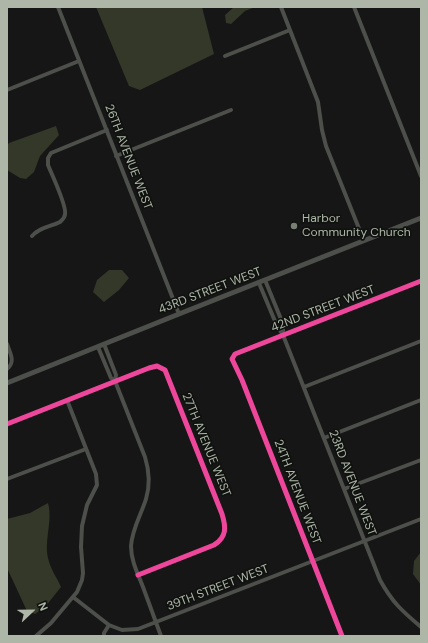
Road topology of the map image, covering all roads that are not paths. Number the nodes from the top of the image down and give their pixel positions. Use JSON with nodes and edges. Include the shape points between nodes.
{"nodes":[{"id":1,"x":58,"y":7,"type":"edge"},
{"id":2,"x":281,"y":7,"type":"edge"},
{"id":3,"x":354,"y":7,"type":"edge"},
{"id":4,"x":290,"y":30,"type":"junction"},
{"id":5,"x":225,"y":56,"type":"dead end"},
{"id":6,"x":79,"y":61,"type":"junction"},
{"id":7,"x":7,"y":90,"type":"edge"},
{"id":8,"x":231,"y":110,"type":"dead end"},
{"id":9,"x":106,"y":130,"type":"junction"},
{"id":10,"x":116,"y":156,"type":"junction"},
{"id":11,"x":421,"y":176,"type":"edge"},
{"id":12,"x":421,"y":218,"type":"edge"},
{"id":13,"x":32,"y":236,"type":"dead end"},
{"id":14,"x":364,"y":241,"type":"junction"},
{"id":15,"x":265,"y":280,"type":"junction"},
{"id":16,"x":421,"y":281,"type":"edge"},
{"id":17,"x":259,"y":282,"type":"junction"},
{"id":18,"x":179,"y":314,"type":"junction"},
{"id":19,"x":283,"y":335,"type":"junction"},
{"id":20,"x":421,"y":341,"type":"edge"},
{"id":21,"x":7,"y":344,"type":"edge"},
{"id":22,"x":104,"y":344,"type":"junction"},
{"id":23,"x":98,"y":347,"type":"junction"},
{"id":24,"x":233,"y":357,"type":"joint"},
{"id":25,"x":7,"y":369,"type":"edge"},
{"id":26,"x":115,"y":381,"type":"junction"},
{"id":27,"x":7,"y":383,"type":"edge"},
{"id":28,"x":304,"y":387,"type":"junction"},
{"id":29,"x":67,"y":400,"type":"junction"},
{"id":30,"x":421,"y":400,"type":"edge"},
{"id":31,"x":7,"y":424,"type":"edge"},
{"id":32,"x":324,"y":438,"type":"junction"},
{"id":33,"x":86,"y":449,"type":"junction"},
{"id":34,"x":421,"y":460,"type":"edge"},
{"id":35,"x":7,"y":479,"type":"edge"},
{"id":36,"x":344,"y":490,"type":"junction"},
{"id":37,"x":421,"y":519,"type":"edge"},
{"id":38,"x":364,"y":541,"type":"junction"},
{"id":39,"x":313,"y":561,"type":"junction"},
{"id":40,"x":138,"y":575,"type":"junction"},
{"id":41,"x":73,"y":597,"type":"junction"},
{"id":42,"x":156,"y":623,"type":"junction"},
{"id":43,"x":109,"y":625,"type":"junction"},
{"id":44,"x":421,"y":627,"type":"edge"},
{"id":45,"x":42,"y":634,"type":"edge"},
{"id":46,"x":36,"y":636,"type":"edge"},
{"id":47,"x":104,"y":636,"type":"edge"},
{"id":48,"x":161,"y":636,"type":"edge"},
{"id":49,"x":342,"y":636,"type":"edge"}],
"edges":[{"from":1,"to":6,"type":"street","name":"26TH AVENUE WEST"},
{"from":2,"to":4,"type":"street"},
{"from":3,"to":11,"type":"street"},
{"from":4,"to":5,"type":"street"},
{"from":4,"to":14,"type":"street","via":[[318,102],[326,146]]},
{"from":6,"to":7,"type":"street"},
{"from":6,"to":9,"type":"street","name":"26TH AVENUE WEST"},
{"from":8,"to":10,"type":"street"},
{"from":9,"to":10,"type":"street","name":"26TH AVENUE WEST"},
{"from":9,"to":13,"type":"street","via":[[51,153],[48,165],[65,210],[64,217],[60,222],[41,229]]},
{"from":10,"to":18,"type":"street","name":"26TH AVENUE WEST"},
{"from":12,"to":14,"type":"street","name":"43RD STREET WEST"},
{"from":14,"to":15,"type":"street","name":"43RD STREET WEST"},
{"from":15,"to":17,"type":"street","name":"43RD STREET WEST"},
{"from":15,"to":19,"type":"street","name":"23RD AVENUE WEST","via":[[283,324]]},
{"from":16,"to":19,"type":"street","name":"42ND STREET WEST"},
{"from":17,"to":18,"type":"street","name":"43RD STREET WEST"},
{"from":17,"to":19,"type":"street","name":"23RD AVENUE WEST"},
{"from":18,"to":22,"type":"street","name":"43RD STREET WEST"},
{"from":19,"to":24,"type":"street","name":"42ND STREET WEST"},
{"from":19,"to":28,"type":"street","name":"23RD AVENUE WEST"},
{"from":20,"to":28,"type":"street"},
{"from":21,"to":25,"type":"street","via":[[12,361]]},
{"from":22,"to":23,"type":"street","name":"43RD STREET WEST"},
{"from":22,"to":26,"type":"street","via":[[116,375]]},
{"from":23,"to":26,"type":"street","via":[[111,378]]},
{"from":23,"to":27,"type":"street","name":"43RD STREET WEST"},
{"from":24,"to":39,"type":"street","name":"24TH AVENUE WEST","via":[[232,361],[245,387]]},
{"from":26,"to":29,"type":"street"},
{"from":26,"to":40,"type":"street","via":[[145,457],[148,473],[146,499],[132,540],[132,556]]},
{"from":26,"to":40,"type":"street","name":"27TH AVENUE WEST","via":[[157,366],[161,366],[166,372],[226,528],[221,540],[214,545]]},
{"from":28,"to":32,"type":"street","name":"23RD AVENUE WEST"},
{"from":29,"to":31,"type":"street"},
{"from":29,"to":33,"type":"street"},
{"from":30,"to":32,"type":"street"},
{"from":32,"to":36,"type":"street","name":"23RD AVENUE WEST"},
{"from":33,"to":35,"type":"street"},
{"from":33,"to":41,"type":"street","via":[[97,481],[84,519],[81,547],[82,577]]},
{"from":34,"to":36,"type":"street"},
{"from":36,"to":38,"type":"street","name":"23RD AVENUE WEST"},
{"from":37,"to":38,"type":"street","name":"39TH STREET WEST"},
{"from":38,"to":39,"type":"street","name":"39TH STREET WEST"},
{"from":38,"to":44,"type":"street","name":"23RD AVENUE WEST","via":[[389,596]]},
{"from":39,"to":42,"type":"street","name":"39TH STREET WEST"},
{"from":39,"to":49,"type":"street","name":"24TH AVENUE WEST"},
{"from":40,"to":42,"type":"street"},
{"from":41,"to":43,"type":"street","name":"39TH STREET WEST"},
{"from":41,"to":45,"type":"street"},
{"from":42,"to":43,"type":"street","name":"39TH STREET WEST","via":[[128,630]]},
{"from":42,"to":48,"type":"street"},
{"from":43,"to":47,"type":"street"},
{"from":45,"to":46,"type":"street"}]}
